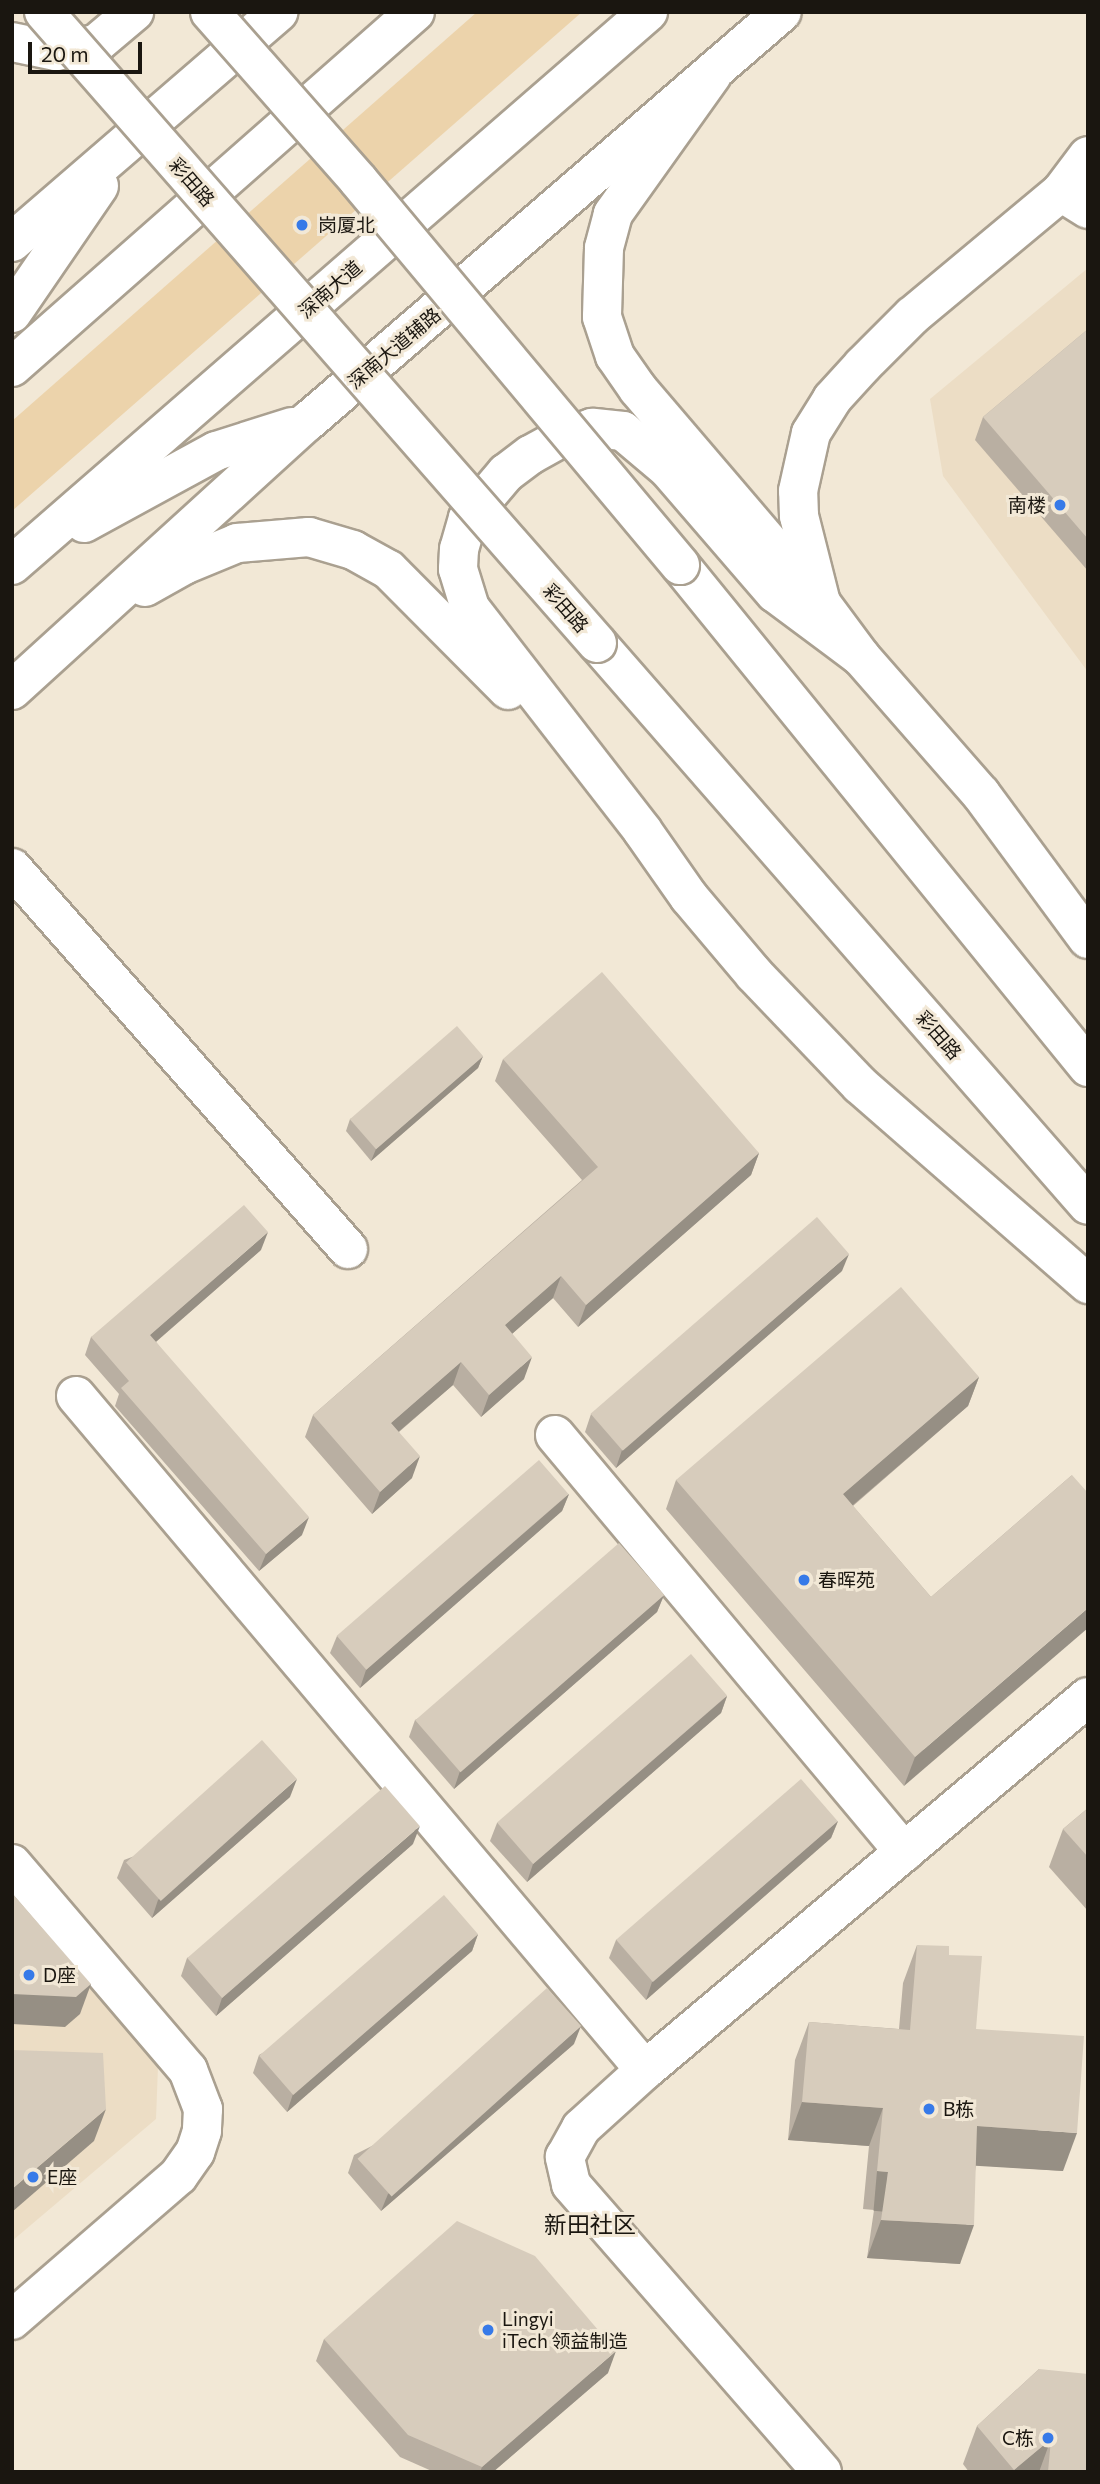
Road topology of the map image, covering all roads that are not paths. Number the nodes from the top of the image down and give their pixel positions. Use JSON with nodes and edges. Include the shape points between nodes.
{"nodes":[{"id":1,"x":44,"y":12,"type":"edge"},
{"id":2,"x":134,"y":12,"type":"edge"},
{"id":3,"x":211,"y":12,"type":"edge"},
{"id":4,"x":278,"y":12,"type":"edge"},
{"id":5,"x":415,"y":12,"type":"edge"},
{"id":6,"x":648,"y":12,"type":"edge"},
{"id":7,"x":782,"y":12,"type":"edge"},
{"id":8,"x":12,"y":42,"type":"edge"},
{"id":9,"x":712,"y":75,"type":"junction"},
{"id":10,"x":126,"y":146,"type":"junction"},
{"id":11,"x":1088,"y":156,"type":"edge"},
{"id":12,"x":1075,"y":200,"type":"edge"},
{"id":13,"x":12,"y":243,"type":"edge"},
{"id":14,"x":12,"y":313,"type":"edge"},
{"id":15,"x":12,"y":367,"type":"edge"},
{"id":16,"x":307,"y":422,"type":"junction"},
{"id":17,"x":23,"y":556,"type":"edge"},
{"id":18,"x":821,"y":603,"type":"junction"},
{"id":19,"x":57,"y":648,"type":"junction"},
{"id":20,"x":861,"y":657,"type":"junction"},
{"id":21,"x":12,"y":690,"type":"edge"},
{"id":22,"x":599,"y":777,"type":"junction"},
{"id":23,"x":12,"y":868,"type":"edge"},
{"id":24,"x":1088,"y":939,"type":"edge"},
{"id":25,"x":1088,"y":1067,"type":"edge"},
{"id":26,"x":1088,"y":1205,"type":"edge"},
{"id":27,"x":348,"y":1249,"type":"dead end"},
{"id":28,"x":1088,"y":1284,"type":"edge"},
{"id":29,"x":76,"y":1396,"type":"dead end"},
{"id":30,"x":555,"y":1435,"type":"dead end"},
{"id":31,"x":1088,"y":1696,"type":"edge"},
{"id":32,"x":904,"y":1852,"type":"junction"},
{"id":33,"x":12,"y":1864,"type":"edge"},
{"id":34,"x":645,"y":2070,"type":"junction"},
{"id":35,"x":12,"y":2320,"type":"edge"},
{"id":36,"x":822,"y":2472,"type":"edge"}],
"edges":[{"from":1,"to":26,"type":"main road","name":"彩田路","bridge":true},
{"from":2,"to":8,"type":"main road","via":[[96,44],[56,51]]},
{"from":3,"to":25,"type":"main road","bridge":true,"via":[[680,565]]},
{"from":4,"to":10,"type":"main road"},
{"from":5,"to":15,"type":"main road"},
{"from":6,"to":17,"type":"main road","name":"深南大道"},
{"from":7,"to":9,"type":"main road","name":"深南大道辅路"},
{"from":9,"to":16,"type":"main road","name":"深南大道辅路"},
{"from":9,"to":18,"type":"main road","via":[[613,214],[604,248],[602,317],[615,356],[638,389]]},
{"from":10,"to":13,"type":"main road"},
{"from":10,"to":14,"type":"main road"},
{"from":11,"to":12,"type":"main road"},
{"from":12,"to":18,"type":"main road","via":[[912,316],[832,399],[811,433],[798,491],[799,516]]},
{"from":16,"to":17,"type":"main road","via":[[216,451]]},
{"from":16,"to":19,"type":"main road","name":"深南大道辅路"},
{"from":18,"to":20,"type":"main road"},
{"from":19,"to":21,"type":"main road","name":"深南大道辅路"},
{"from":19,"to":22,"type":"main road","via":[[184,565],[237,543],[309,537],[353,550],[389,570]]},
{"from":20,"to":22,"type":"main road","via":[[775,593],[645,446],[623,431],[592,428],[561,438],[514,467],[481,500],[468,518],[458,569],[470,608]]},
{"from":20,"to":24,"type":"main road","via":[[981,794]]},
{"from":22,"to":28,"type":"main road","via":[[689,897],[831,1055],[961,1176]]},
{"from":23,"to":27,"type":"main road"},
{"from":29,"to":34,"type":"main road"},
{"from":30,"to":32,"type":"main road"},
{"from":31,"to":32,"type":"main road"},
{"from":32,"to":34,"type":"main road"},
{"from":33,"to":35,"type":"main road","via":[[188,2070],[203,2109],[195,2152],[178,2176]]},
{"from":34,"to":36,"type":"main road","via":[[580,2128],[565,2157],[571,2184]]}]}
